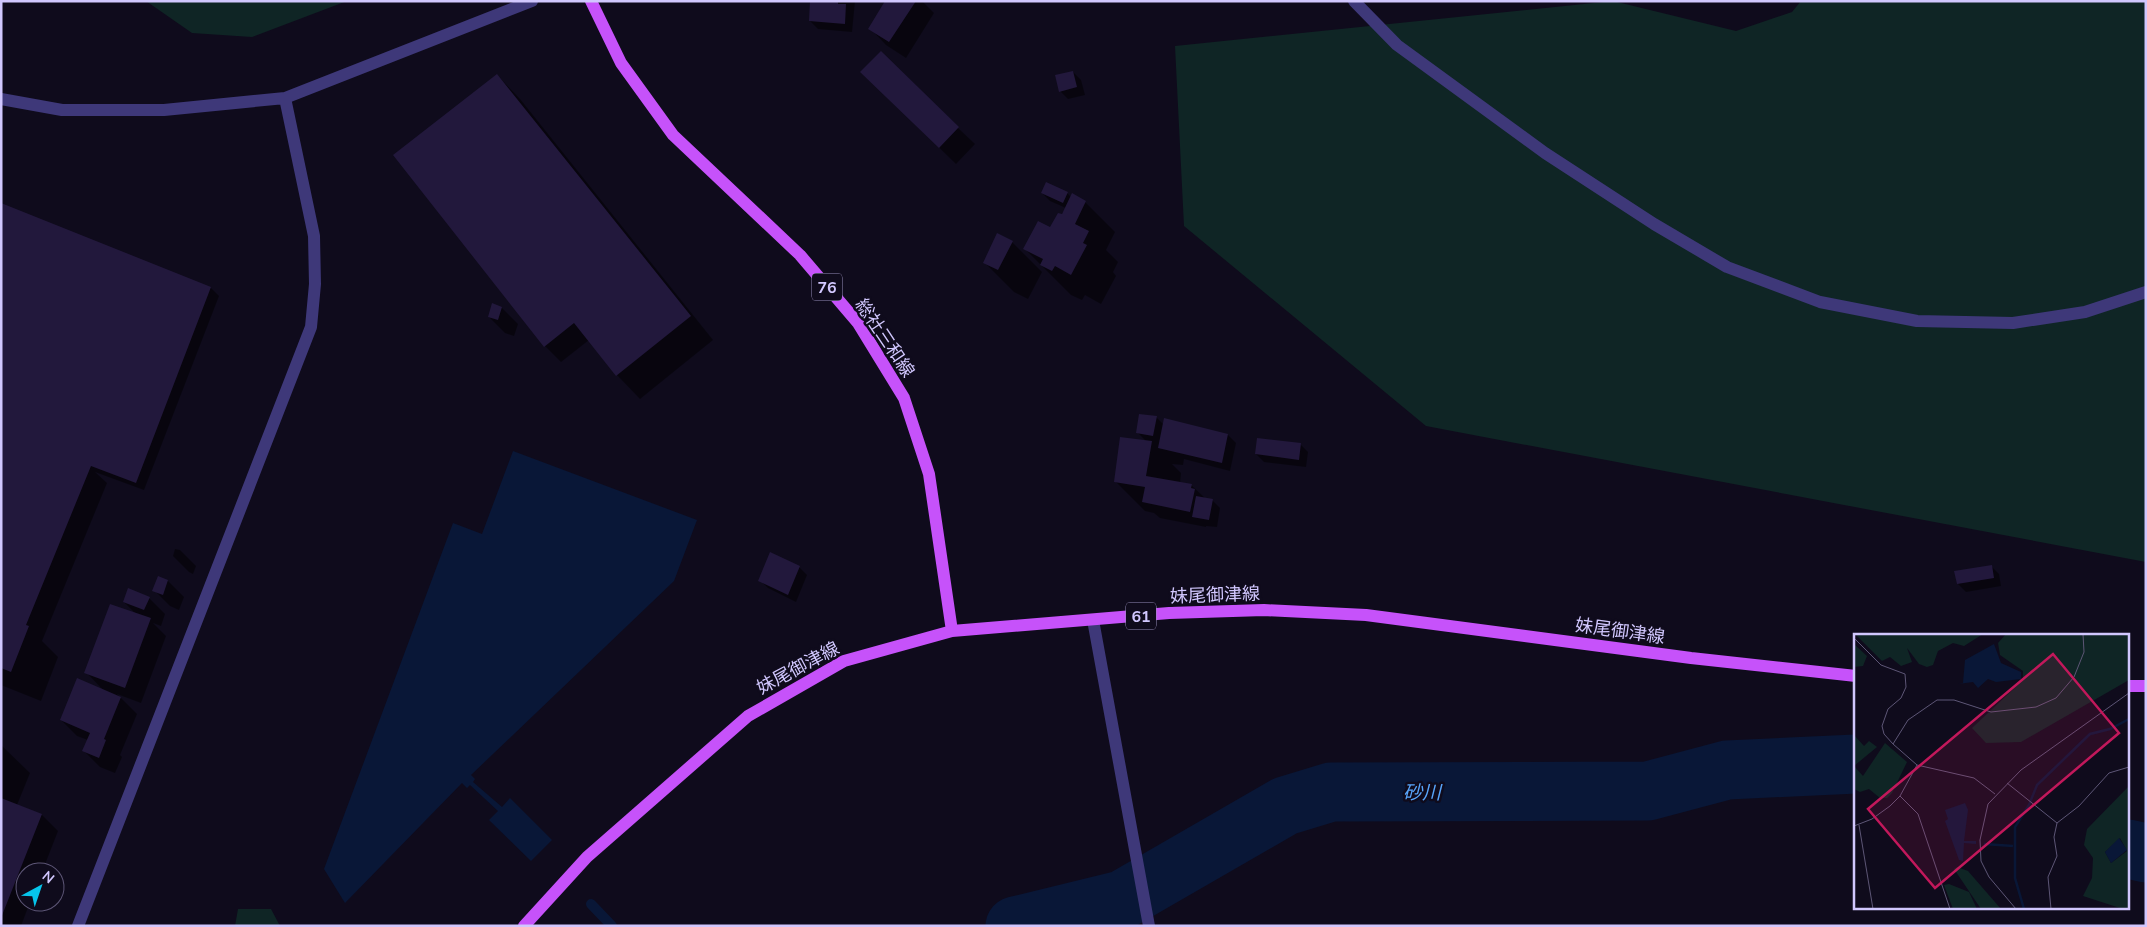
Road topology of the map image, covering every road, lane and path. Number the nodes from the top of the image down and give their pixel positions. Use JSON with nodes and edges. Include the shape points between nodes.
{"nodes":[{"id":1,"x":532,"y":1,"type":"edge"},
{"id":2,"x":591,"y":1,"type":"edge"},
{"id":3,"x":1354,"y":1,"type":"edge"},
{"id":4,"x":285,"y":98,"type":"junction"},
{"id":5,"x":1,"y":100,"type":"edge"},
{"id":6,"x":2146,"y":292,"type":"edge"},
{"id":7,"x":1092,"y":620,"type":"junction"},
{"id":8,"x":952,"y":630,"type":"junction"},
{"id":9,"x":1854,"y":676,"type":"edge"},
{"id":10,"x":2130,"y":686,"type":"edge"},
{"id":11,"x":2146,"y":686,"type":"edge"},
{"id":12,"x":78,"y":926,"type":"edge"},
{"id":13,"x":524,"y":926,"type":"edge"},
{"id":14,"x":1149,"y":926,"type":"edge"}],
"edges":[{"from":1,"to":4,"type":"street"},
{"from":2,"to":8,"type":"main road","name":"総社三和線","number":"76","via":[[621,63],[673,135],[800,255],[858,322],[904,398],[928,474]]},
{"from":3,"to":6,"type":"street","via":[[1405,50],[1545,153],[1654,224],[1728,267],[1820,302],[1917,321],[2013,323],[2085,312]]},
{"from":4,"to":5,"type":"street","via":[[164,110],[62,110]]},
{"from":4,"to":12,"type":"street","via":[[314,236],[315,284],[311,327]]},
{"from":7,"to":8,"type":"main road","name":"妹尾御津線","number":"61"},
{"from":7,"to":9,"type":"main road","name":"妹尾御津線","number":"61","via":[[1169,613],[1264,610],[1366,615],[1691,658]]},
{"from":7,"to":14,"type":"street"},
{"from":8,"to":13,"type":"main road","name":"妹尾御津線","number":"61","via":[[844,661],[748,716],[587,858]]},
{"from":10,"to":11,"type":"main road"}]}
